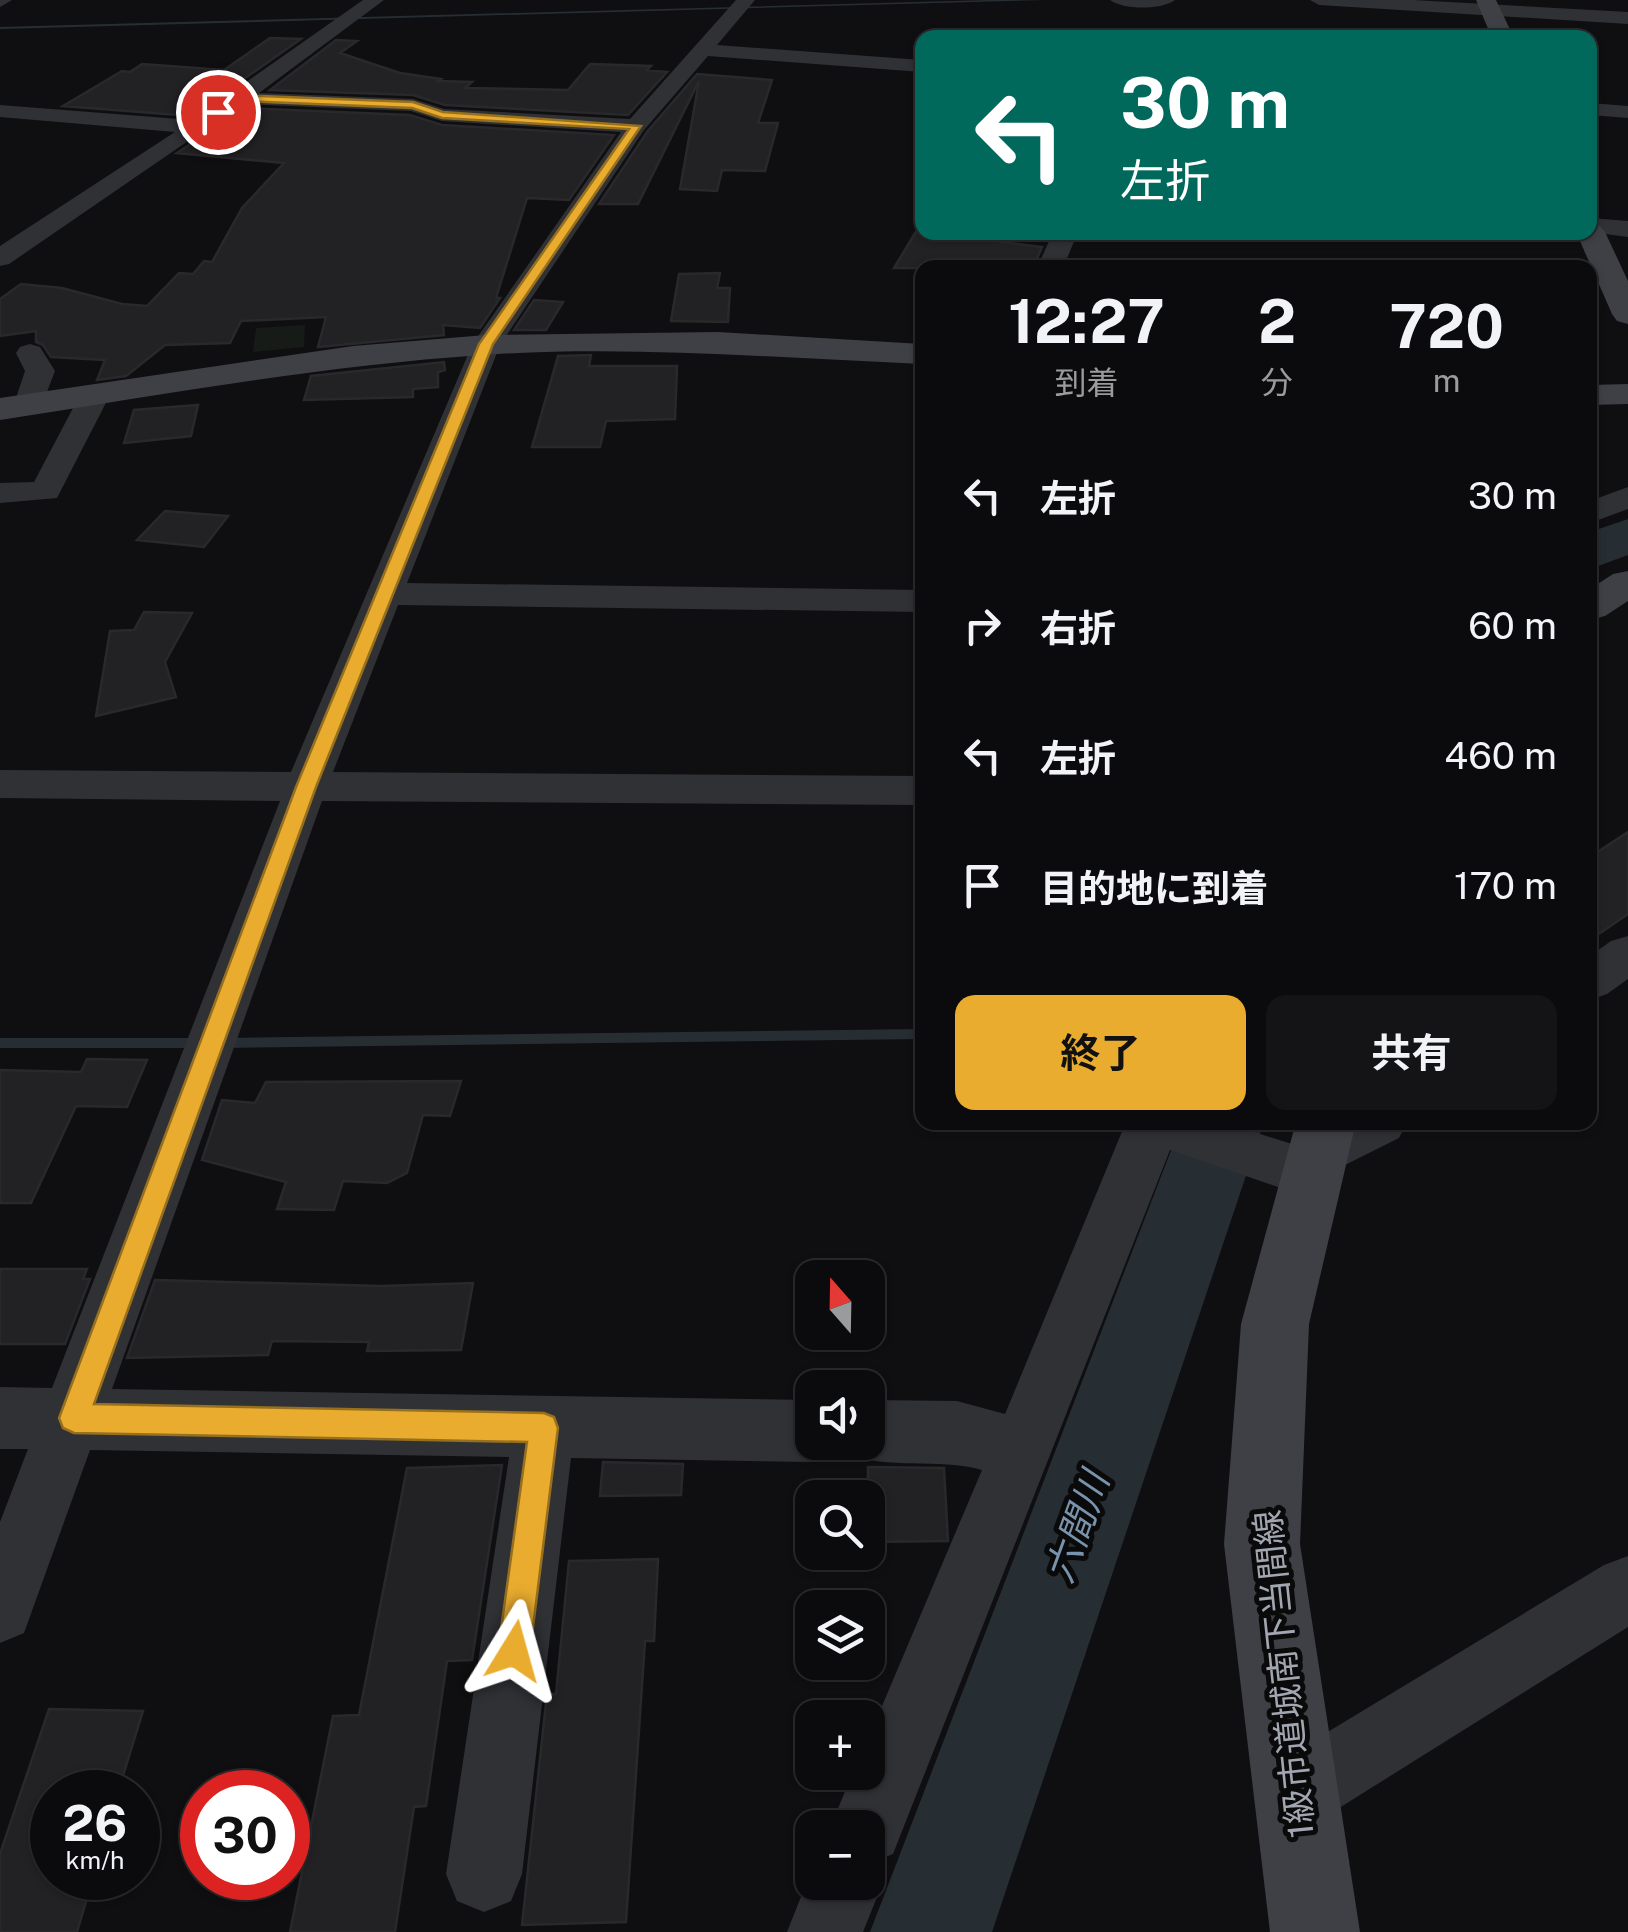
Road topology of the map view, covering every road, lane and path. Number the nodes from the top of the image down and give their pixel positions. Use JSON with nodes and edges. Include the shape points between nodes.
{"nodes":[{"id":1,"x":375,"y":0,"type":"edge"},
{"id":2,"x":1166,"y":0,"type":"edge"},
{"id":3,"x":1319,"y":0,"type":"edge"},
{"id":4,"x":741,"y":5,"type":"edge"},
{"id":5,"x":1489,"y":5,"type":"edge"},
{"id":6,"x":1120,"y":7,"type":"edge"},
{"id":7,"x":1628,"y":18,"type":"edge"},
{"id":8,"x":1500,"y":30,"type":"edge"},
{"id":9,"x":706,"y":50,"type":"junction"},
{"id":10,"x":915,"y":65,"type":"edge"},
{"id":11,"x":238,"y":98,"type":"junction"},
{"id":12,"x":1597,"y":110,"type":"edge"},
{"id":13,"x":0,"y":111,"type":"edge"},
{"id":14,"x":1628,"y":112,"type":"edge"},
{"id":15,"x":636,"y":126,"type":"junction"},
{"id":16,"x":197,"y":127,"type":"junction"},
{"id":17,"x":1597,"y":229,"type":"edge"},
{"id":18,"x":1628,"y":229,"type":"edge"},
{"id":19,"x":1595,"y":240,"type":"edge"},
{"id":20,"x":0,"y":258,"type":"edge"},
{"id":21,"x":1628,"y":314,"type":"edge"},
{"id":22,"x":486,"y":344,"type":"junction"},
{"id":23,"x":30,"y":353,"type":"dead end"},
{"id":24,"x":915,"y":354,"type":"edge"},
{"id":25,"x":96,"y":393,"type":"junction"},
{"id":26,"x":1628,"y":394,"type":"edge"},
{"id":27,"x":1597,"y":395,"type":"edge"},
{"id":28,"x":14,"y":407,"type":"edge"},
{"id":29,"x":0,"y":493,"type":"edge"},
{"id":30,"x":1628,"y":496,"type":"edge"},
{"id":31,"x":1597,"y":510,"type":"edge"},
{"id":32,"x":1628,"y":583,"type":"edge"},
{"id":33,"x":382,"y":594,"type":"junction"},
{"id":34,"x":915,"y":601,"type":"edge"},
{"id":35,"x":1597,"y":602,"type":"edge"},
{"id":36,"x":0,"y":784,"type":"edge"},
{"id":37,"x":306,"y":787,"type":"junction"},
{"id":38,"x":915,"y":792,"type":"edge"},
{"id":39,"x":1628,"y":954,"type":"edge"},
{"id":40,"x":1597,"y":975,"type":"edge"},
{"id":41,"x":1163,"y":1130,"type":"edge"},
{"id":42,"x":1181,"y":1130,"type":"edge"},
{"id":43,"x":1360,"y":1130,"type":"edge"},
{"id":44,"x":1302,"y":1152,"type":"edge"},
{"id":45,"x":0,"y":1418,"type":"edge"},
{"id":46,"x":74,"y":1418,"type":"junction"},
{"id":47,"x":544,"y":1428,"type":"junction"},
{"id":48,"x":795,"y":1431,"type":"edge"},
{"id":49,"x":885,"y":1431,"type":"edge"},
{"id":50,"x":1019,"y":1448,"type":"junction"},
{"id":51,"x":1628,"y":1589,"type":"edge"},
{"id":52,"x":0,"y":1609,"type":"edge"},
{"id":53,"x":1294,"y":1794,"type":"junction"},
{"id":54,"x":874,"y":1810,"type":"edge"},
{"id":55,"x":484,"y":1874,"type":"dead end"},
{"id":56,"x":837,"y":1900,"type":"edge"},
{"id":57,"x":825,"y":1932,"type":"edge"},
{"id":58,"x":1315,"y":1932,"type":"edge"}],
"edges":[{"from":1,"to":11,"type":"street"},
{"from":2,"to":6,"type":"street"},
{"from":3,"to":5,"type":"street"},
{"from":4,"to":9,"type":"street"},
{"from":5,"to":7,"type":"street"},
{"from":5,"to":8,"type":"street"},
{"from":9,"to":10,"type":"street"},
{"from":9,"to":15,"type":"street"},
{"from":11,"to":15,"type":"street","via":[[413,105],[442,115]]},
{"from":11,"to":16,"type":"street"},
{"from":12,"to":14,"type":"street"},
{"from":13,"to":16,"type":"street"},
{"from":15,"to":22,"type":"street"},
{"from":16,"to":20,"type":"street"},
{"from":17,"to":18,"type":"street"},
{"from":19,"to":21,"type":"street"},
{"from":22,"to":24,"type":"street","via":[[718,342]]},
{"from":22,"to":25,"type":"street"},
{"from":22,"to":33,"type":"street"},
{"from":23,"to":28,"type":"street","via":[[40,371]]},
{"from":25,"to":28,"type":"street"},
{"from":25,"to":29,"type":"street","via":[[45,492]]},
{"from":26,"to":27,"type":"street"},
{"from":30,"to":31,"type":"street"},
{"from":32,"to":35,"type":"street"},
{"from":33,"to":34,"type":"street"},
{"from":33,"to":37,"type":"street"},
{"from":36,"to":37,"type":"street"},
{"from":37,"to":38,"type":"street"},
{"from":37,"to":46,"type":"street"},
{"from":39,"to":40,"type":"street"},
{"from":41,"to":50,"type":"street"},
{"from":42,"to":44,"type":"street"},
{"from":43,"to":44,"type":"street"},
{"from":44,"to":53,"type":"street","name":"1級市道城南下当間線","via":[[1275,1324],[1262,1544]]},
{"from":45,"to":46,"type":"street"},
{"from":46,"to":47,"type":"street"},
{"from":46,"to":52,"type":"street"},
{"from":47,"to":48,"type":"street"},
{"from":47,"to":55,"type":"street"},
{"from":49,"to":50,"type":"street","via":[[957,1432]]},
{"from":50,"to":54,"type":"street"},
{"from":51,"to":53,"type":"street"},
{"from":53,"to":58,"type":"street","name":"1級市道城南下当間線"},
{"from":56,"to":57,"type":"street"}]}
